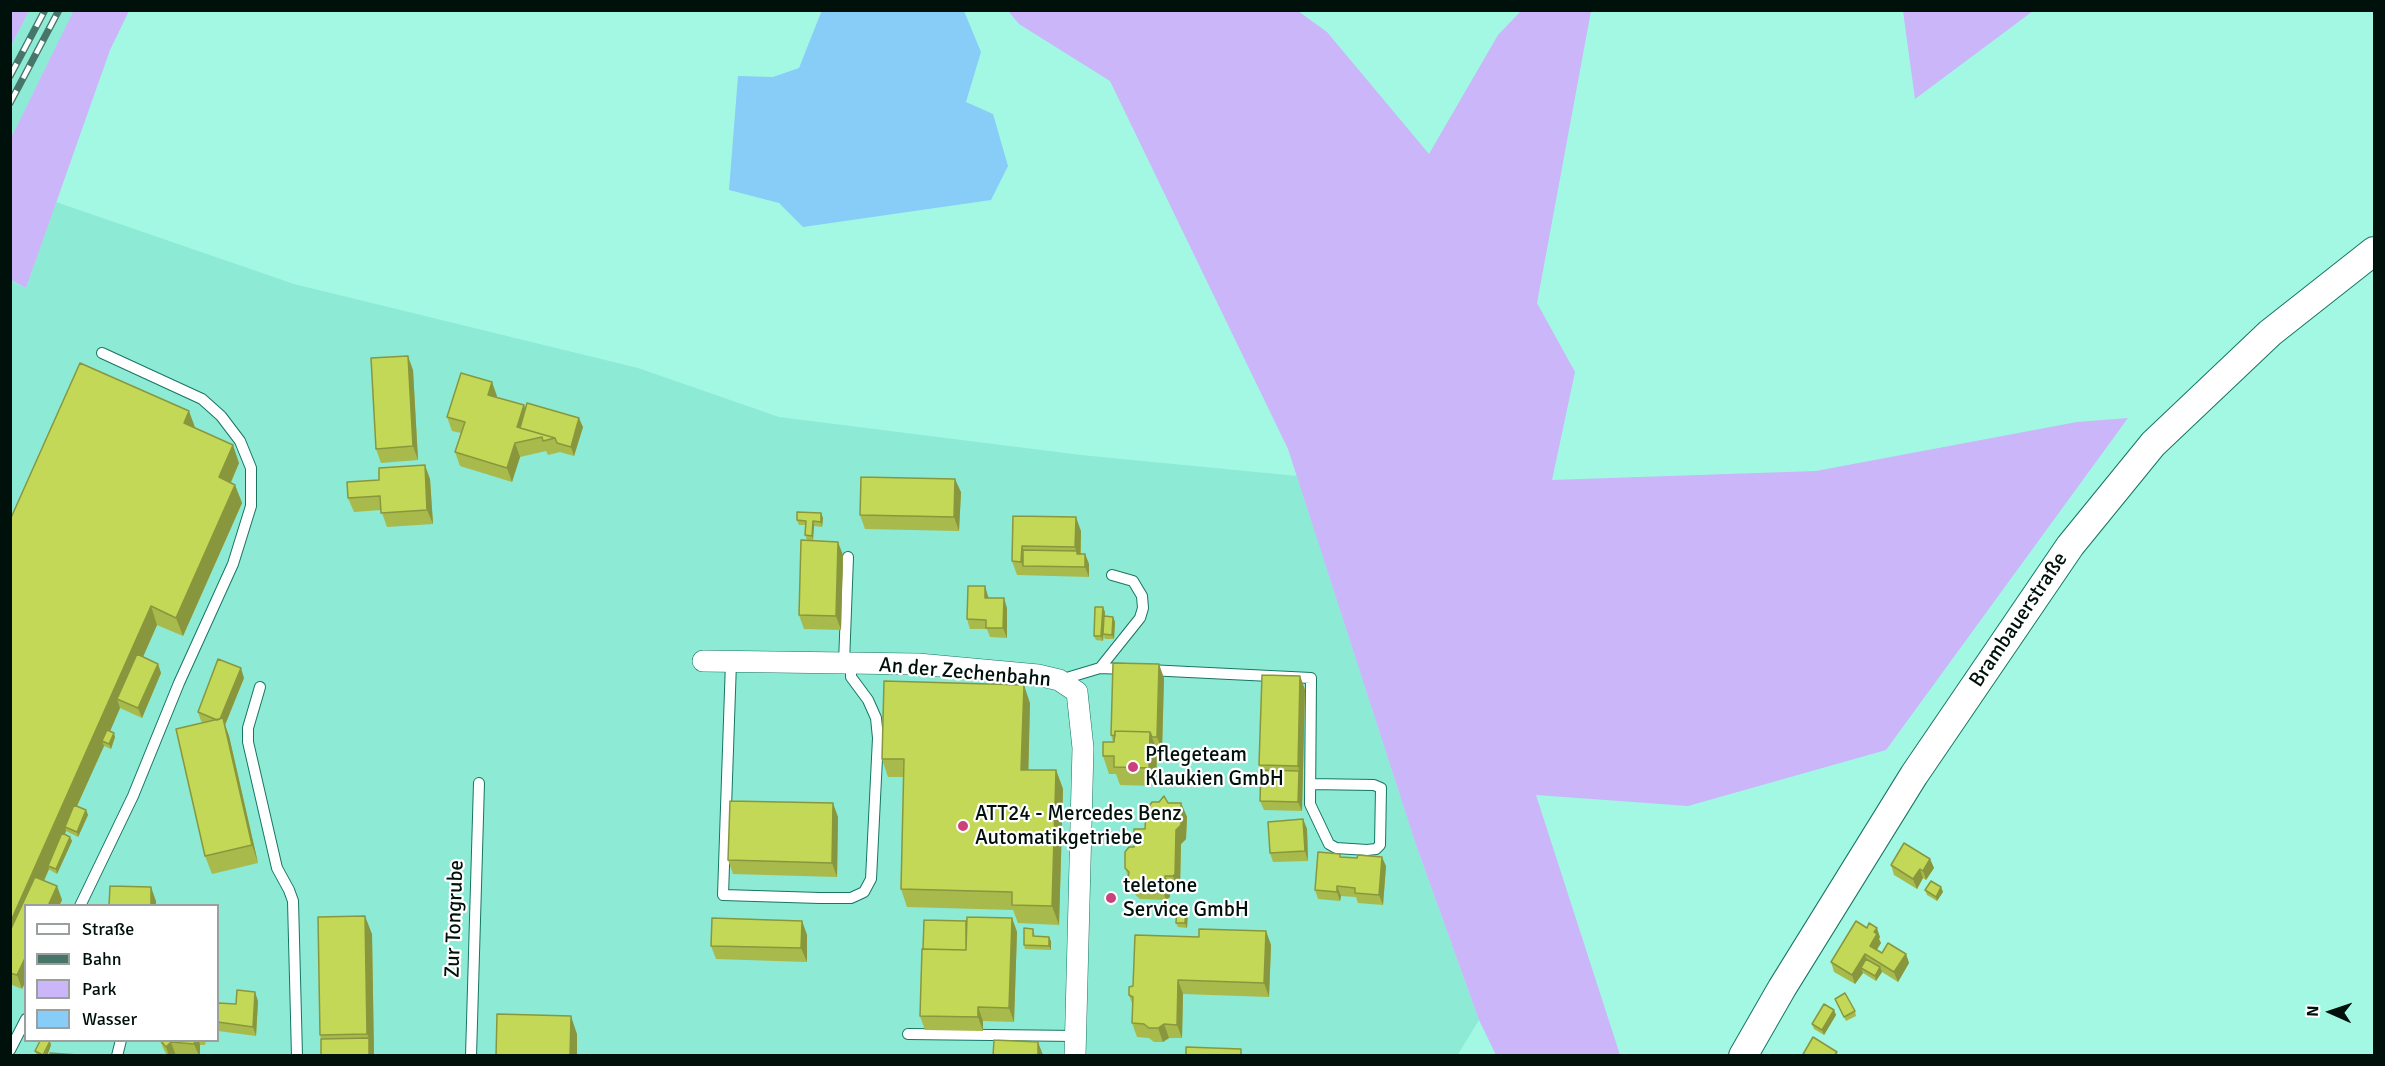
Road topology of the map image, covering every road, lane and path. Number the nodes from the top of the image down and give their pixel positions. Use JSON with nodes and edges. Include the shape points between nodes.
{"nodes":[{"id":1,"x":2374,"y":251,"type":"edge"},
{"id":2,"x":102,"y":353,"type":"dead end"},
{"id":3,"x":848,"y":556,"type":"dead end"},
{"id":4,"x":1112,"y":575,"type":"dead end"},
{"id":5,"x":703,"y":662,"type":"dead end"},
{"id":6,"x":731,"y":662,"type":"junction"},
{"id":7,"x":848,"y":663,"type":"junction"},
{"id":8,"x":1100,"y":668,"type":"junction"},
{"id":9,"x":1059,"y":680,"type":"junction"},
{"id":10,"x":260,"y":687,"type":"dead end"},
{"id":11,"x":479,"y":783,"type":"dead end"},
{"id":12,"x":1310,"y":784,"type":"junction"},
{"id":13,"x":81,"y":904,"type":"edge"},
{"id":14,"x":24,"y":1022,"type":"edge"},
{"id":15,"x":908,"y":1034,"type":"dead end"},
{"id":16,"x":1075,"y":1046,"type":"edge"},
{"id":17,"x":10,"y":1050,"type":"edge"},
{"id":18,"x":297,"y":1056,"type":"edge"},
{"id":19,"x":471,"y":1056,"type":"edge"},
{"id":20,"x":1743,"y":1056,"type":"edge"}],
"edges":[{"from":1,"to":20,"type":"main road","name":"Brambauerstraße","via":[[2270,333],[2153,444],[2070,546],[1914,775]]},
{"from":2,"to":13,"type":"lane","via":[[202,399],[221,416],[240,441],[251,468],[251,506],[232,564],[133,796]]},
{"from":3,"to":7,"type":"lane"},
{"from":4,"to":8,"type":"lane","via":[[1133,581],[1142,596],[1143,608],[1140,618]]},
{"from":5,"to":6,"type":"street","name":"An der Zechenbahn"},
{"from":6,"to":7,"type":"street","name":"An der Zechenbahn"},
{"from":6,"to":7,"type":"lane","via":[[723,895],[820,898],[851,898],[864,892],[871,879],[876,718],[851,677]]},
{"from":7,"to":9,"type":"street","name":"An der Zechenbahn","via":[[918,664]]},
{"from":8,"to":9,"type":"lane"},
{"from":8,"to":12,"type":"lane","via":[[1311,678]]},
{"from":9,"to":16,"type":"street","name":"An der Zechenbahn","via":[[1077,693],[1083,748]]},
{"from":10,"to":18,"type":"lane","via":[[248,742],[277,868],[293,901]]},
{"from":11,"to":19,"type":"lane","name":"Zur Tongrube"},
{"from":12,"to":12,"type":"lane","via":[[1310,804],[1329,844],[1367,850],[1380,845],[1381,788]]},
{"from":14,"to":17,"type":"lane"},
{"from":15,"to":16,"type":"lane"}]}
